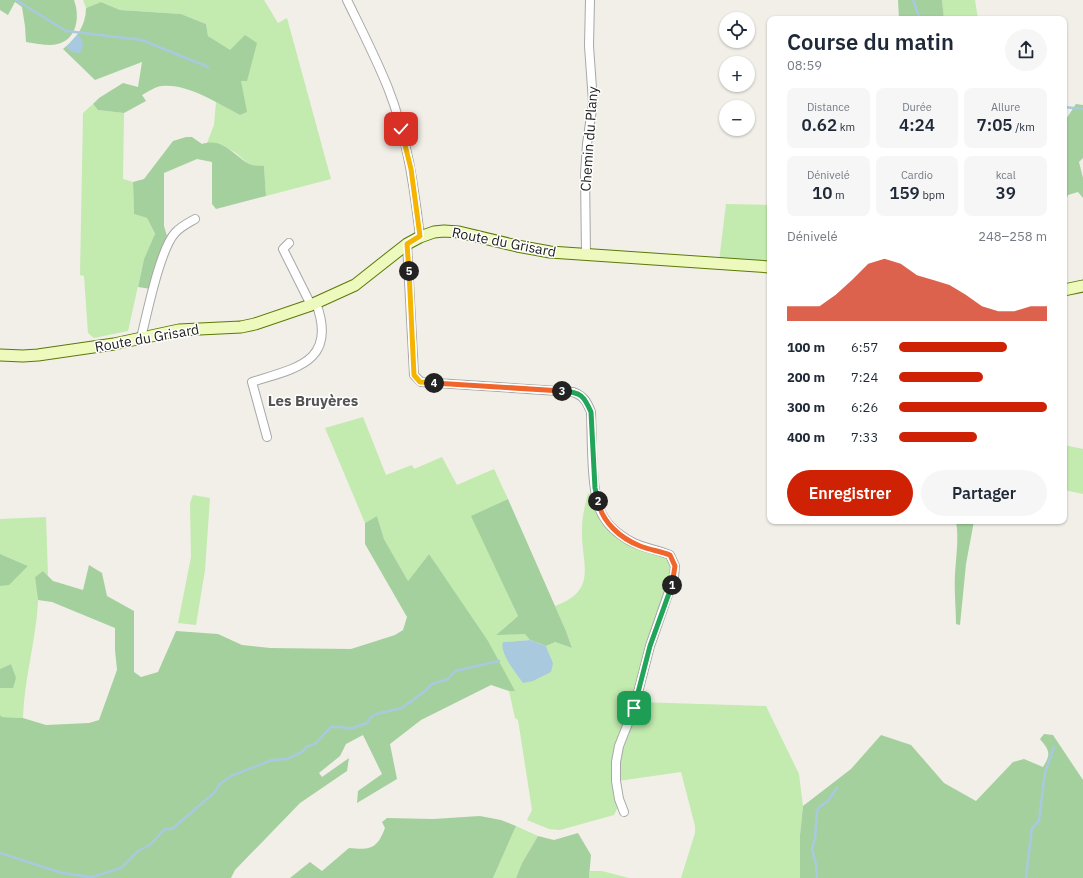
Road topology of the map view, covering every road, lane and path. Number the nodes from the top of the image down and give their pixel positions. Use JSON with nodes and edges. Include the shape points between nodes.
{"nodes":[{"id":1,"x":347,"y":0,"type":"edge"},
{"id":2,"x":590,"y":0,"type":"edge"},
{"id":3,"x":195,"y":219,"type":"dead end"},
{"id":4,"x":420,"y":236,"type":"junction"},
{"id":5,"x":289,"y":243,"type":"dead end"},
{"id":6,"x":407,"y":244,"type":"junction"},
{"id":7,"x":586,"y":255,"type":"junction"},
{"id":8,"x":767,"y":267,"type":"edge"},
{"id":9,"x":1083,"y":286,"type":"edge"},
{"id":10,"x":1067,"y":289,"type":"edge"},
{"id":11,"x":313,"y":304,"type":"junction"},
{"id":12,"x":141,"y":338,"type":"junction"},
{"id":13,"x":0,"y":355,"type":"edge"},
{"id":14,"x":267,"y":437,"type":"dead end"},
{"id":15,"x":624,"y":812,"type":"dead end"}],
"edges":[{"from":1,"to":4,"type":"street","via":[[388,89],[401,129],[411,169]]},
{"from":2,"to":7,"type":"street","name":"Chemin du Plany","via":[[589,46],[593,102],[585,174]]},
{"from":3,"to":12,"type":"street","via":[[178,230],[169,241]]},
{"from":4,"to":6,"type":"street","name":"Route du Grisard"},
{"from":4,"to":7,"type":"street","name":"Route du Grisard","via":[[444,231],[459,232],[534,250]]},
{"from":5,"to":11,"type":"street","via":[[283,249]]},
{"from":6,"to":11,"type":"street","name":"Route du Grisard","via":[[355,285]]},
{"from":6,"to":15,"type":"street","via":[[414,375],[420,382],[573,392],[581,395],[591,412],[595,488],[599,510],[616,532],[640,546],[670,555],[675,566],[674,577],[650,646],[634,708],[619,746],[616,781]]},
{"from":7,"to":8,"type":"street","name":"Route du Grisard"},
{"from":9,"to":10,"type":"street"},
{"from":11,"to":12,"type":"street","name":"Route du Grisard","via":[[279,317],[241,327],[179,330]]},
{"from":11,"to":14,"type":"street","via":[[320,315],[322,334],[313,357],[299,367],[252,382]]},
{"from":12,"to":13,"type":"street","name":"Route du Grisard","via":[[38,355]]}]}
